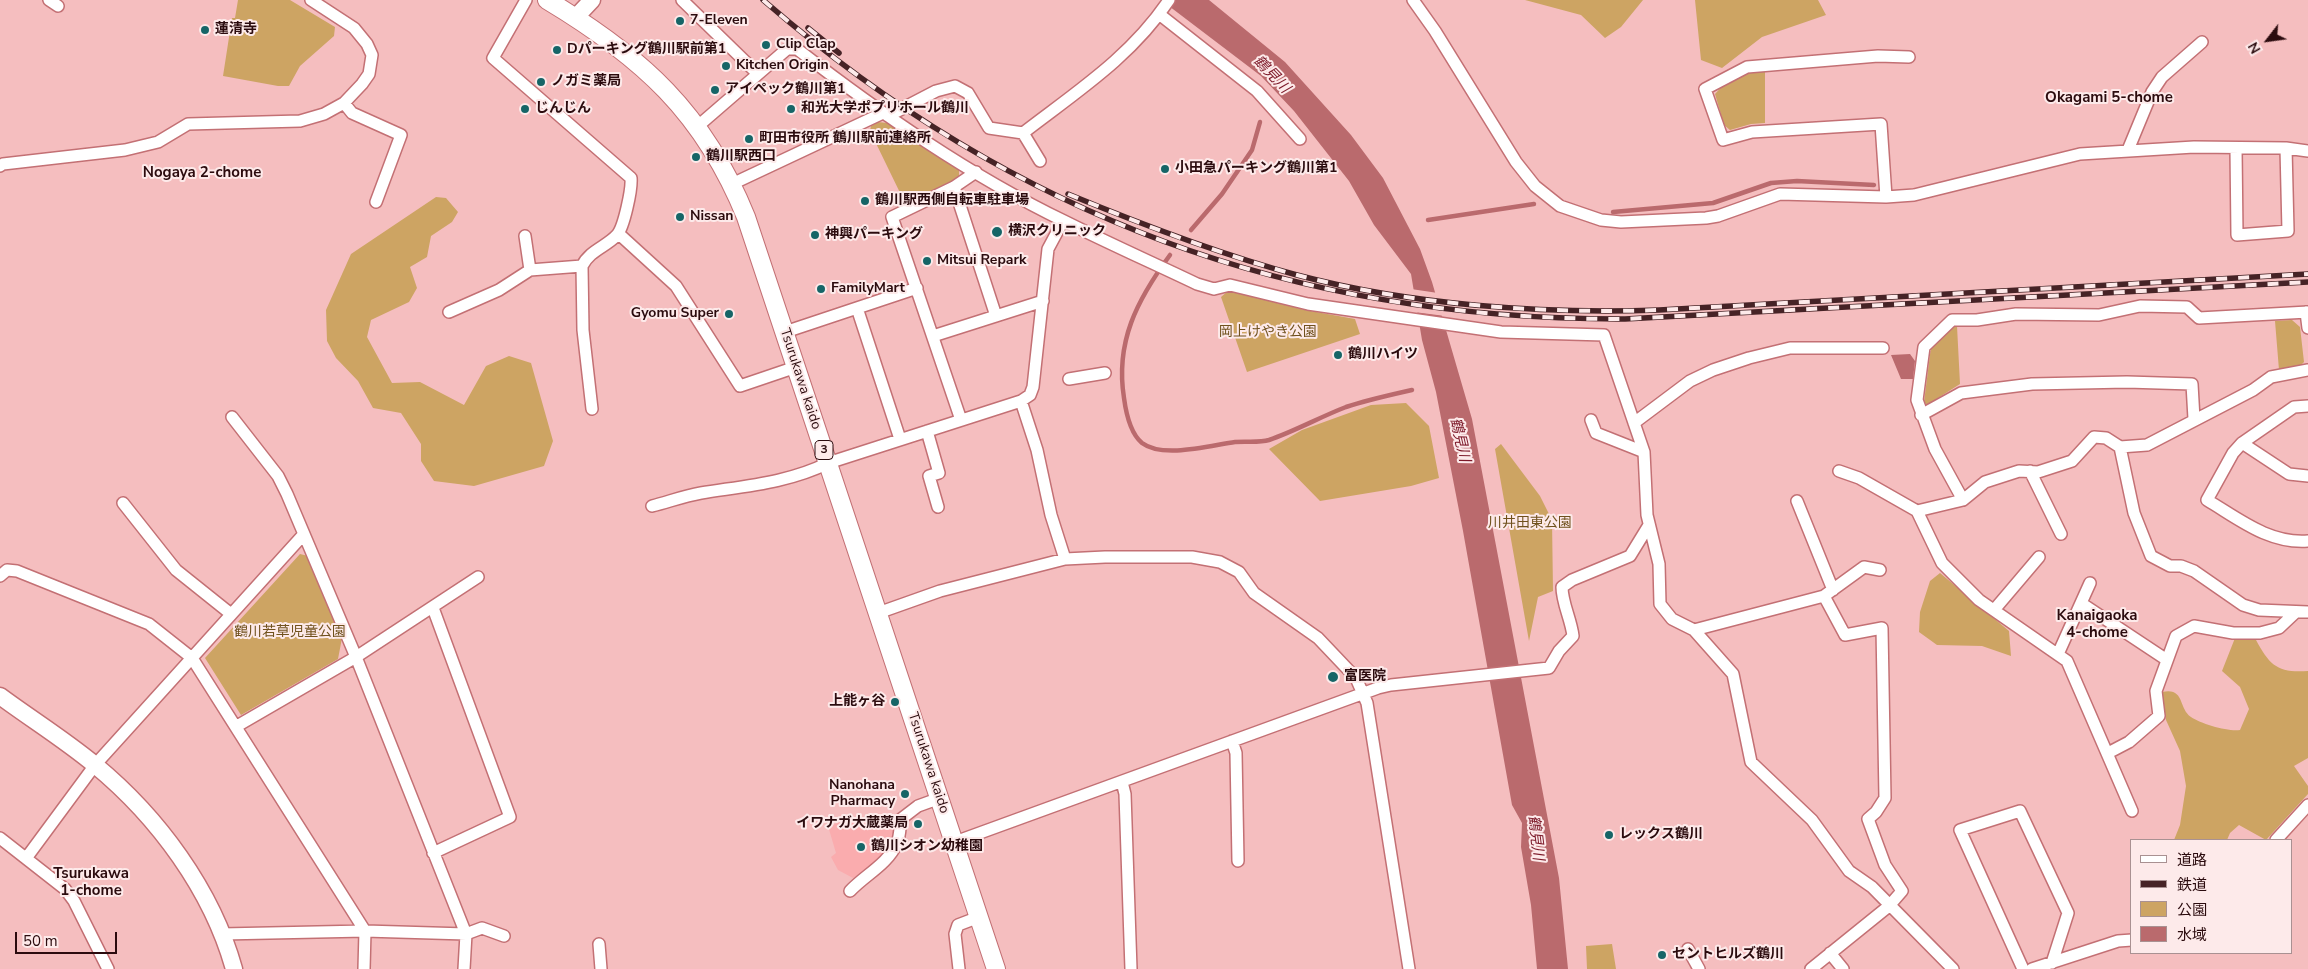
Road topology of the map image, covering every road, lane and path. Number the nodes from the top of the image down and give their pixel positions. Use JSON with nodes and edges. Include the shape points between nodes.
{"nodes":[{"id":1,"x":310,"y":0,"type":"edge"},
{"id":2,"x":526,"y":0,"type":"edge"},
{"id":3,"x":547,"y":0,"type":"edge"},
{"id":4,"x":592,"y":0,"type":"edge"},
{"id":5,"x":682,"y":0,"type":"edge"},
{"id":6,"x":1169,"y":0,"type":"edge"},
{"id":7,"x":1412,"y":0,"type":"edge"},
{"id":8,"x":1161,"y":12,"type":"junction"},
{"id":9,"x":576,"y":17,"type":"junction"},
{"id":10,"x":2202,"y":42,"type":"dead end"},
{"id":11,"x":1909,"y":57,"type":"dead end"},
{"id":12,"x":758,"y":74,"type":"junction"},
{"id":13,"x":344,"y":103,"type":"junction"},
{"id":14,"x":885,"y":115,"type":"junction"},
{"id":15,"x":698,"y":126,"type":"junction"},
{"id":16,"x":1023,"y":133,"type":"junction"},
{"id":17,"x":1300,"y":139,"type":"dead end"},
{"id":18,"x":2236,"y":148,"type":"junction"},
{"id":19,"x":2286,"y":148,"type":"junction"},
{"id":20,"x":2128,"y":150,"type":"junction"},
{"id":21,"x":2308,"y":151,"type":"edge"},
{"id":22,"x":1040,"y":161,"type":"dead end"},
{"id":23,"x":0,"y":166,"type":"edge"},
{"id":24,"x":976,"y":172,"type":"junction"},
{"id":25,"x":732,"y":184,"type":"junction"},
{"id":26,"x":954,"y":187,"type":"junction"},
{"id":27,"x":1886,"y":194,"type":"junction"},
{"id":28,"x":376,"y":202,"type":"dead end"},
{"id":29,"x":1063,"y":221,"type":"junction"},
{"id":30,"x":618,"y":234,"type":"junction"},
{"id":31,"x":525,"y":236,"type":"dead end"},
{"id":32,"x":582,"y":266,"type":"junction"},
{"id":33,"x":530,"y":270,"type":"junction"},
{"id":34,"x":917,"y":288,"type":"junction"},
{"id":35,"x":1043,"y":300,"type":"junction"},
{"id":36,"x":857,"y":308,"type":"junction"},
{"id":37,"x":449,"y":312,"type":"dead end"},
{"id":38,"x":2307,"y":312,"type":"edge"},
{"id":39,"x":996,"y":316,"type":"junction"},
{"id":40,"x":2308,"y":328,"type":"edge"},
{"id":41,"x":785,"y":332,"type":"junction"},
{"id":42,"x":933,"y":336,"type":"junction"},
{"id":43,"x":1883,"y":348,"type":"dead end"},
{"id":44,"x":796,"y":367,"type":"junction"},
{"id":45,"x":2308,"y":370,"type":"edge"},
{"id":46,"x":1105,"y":373,"type":"dead end"},
{"id":47,"x":1069,"y":379,"type":"dead end"},
{"id":48,"x":1021,"y":401,"type":"junction"},
{"id":49,"x":2308,"y":406,"type":"edge"},
{"id":50,"x":592,"y":409,"type":"dead end"},
{"id":51,"x":1921,"y":415,"type":"junction"},
{"id":52,"x":232,"y":417,"type":"dead end"},
{"id":53,"x":2194,"y":419,"type":"junction"},
{"id":54,"x":962,"y":420,"type":"junction"},
{"id":55,"x":1591,"y":420,"type":"dead end"},
{"id":56,"x":1634,"y":423,"type":"junction"},
{"id":57,"x":927,"y":431,"type":"junction"},
{"id":58,"x":900,"y":439,"type":"junction"},
{"id":59,"x":2242,"y":443,"type":"junction"},
{"id":60,"x":2120,"y":447,"type":"junction"},
{"id":61,"x":1644,"y":452,"type":"junction"},
{"id":62,"x":828,"y":463,"type":"junction"},
{"id":63,"x":1840,"y":471,"type":"dead end"},
{"id":64,"x":2030,"y":471,"type":"junction"},
{"id":65,"x":2308,"y":476,"type":"edge"},
{"id":66,"x":1962,"y":500,"type":"junction"},
{"id":67,"x":1797,"y":501,"type":"dead end"},
{"id":68,"x":123,"y":503,"type":"dead end"},
{"id":69,"x":652,"y":506,"type":"dead end"},
{"id":70,"x":938,"y":507,"type":"dead end"},
{"id":71,"x":1918,"y":511,"type":"junction"},
{"id":72,"x":1649,"y":525,"type":"junction"},
{"id":73,"x":304,"y":534,"type":"junction"},
{"id":74,"x":2061,"y":534,"type":"dead end"},
{"id":75,"x":2308,"y":542,"type":"edge"},
{"id":76,"x":2038,"y":557,"type":"dead end"},
{"id":77,"x":1065,"y":559,"type":"junction"},
{"id":78,"x":1880,"y":570,"type":"dead end"},
{"id":79,"x":0,"y":576,"type":"edge"},
{"id":80,"x":478,"y":577,"type":"dead end"},
{"id":81,"x":2090,"y":583,"type":"dead end"},
{"id":82,"x":1828,"y":593,"type":"junction"},
{"id":83,"x":2081,"y":603,"type":"junction"},
{"id":84,"x":433,"y":608,"type":"junction"},
{"id":85,"x":1994,"y":610,"type":"junction"},
{"id":86,"x":2302,"y":612,"type":"edge"},
{"id":87,"x":878,"y":613,"type":"junction"},
{"id":88,"x":231,"y":614,"type":"junction"},
{"id":89,"x":1694,"y":630,"type":"junction"},
{"id":90,"x":2058,"y":654,"type":"junction"},
{"id":91,"x":356,"y":657,"type":"junction"},
{"id":92,"x":192,"y":658,"type":"junction"},
{"id":93,"x":2167,"y":660,"type":"junction"},
{"id":94,"x":1364,"y":693,"type":"junction"},
{"id":95,"x":0,"y":696,"type":"edge"},
{"id":96,"x":237,"y":726,"type":"junction"},
{"id":97,"x":1232,"y":741,"type":"junction"},
{"id":98,"x":2108,"y":753,"type":"junction"},
{"id":99,"x":95,"y":765,"type":"junction"},
{"id":100,"x":1122,"y":782,"type":"junction"},
{"id":101,"x":940,"y":798,"type":"junction"},
{"id":102,"x":2308,"y":805,"type":"edge"},
{"id":103,"x":2132,"y":811,"type":"dead end"},
{"id":104,"x":0,"y":838,"type":"edge"},
{"id":105,"x":2277,"y":839,"type":"edge"},
{"id":106,"x":954,"y":842,"type":"junction"},
{"id":107,"x":433,"y":853,"type":"junction"},
{"id":108,"x":26,"y":857,"type":"junction"},
{"id":109,"x":1238,"y":860,"type":"dead end"},
{"id":110,"x":850,"y":891,"type":"dead end"},
{"id":111,"x":1889,"y":906,"type":"junction"},
{"id":112,"x":979,"y":917,"type":"junction"},
{"id":113,"x":365,"y":931,"type":"junction"},
{"id":114,"x":222,"y":934,"type":"junction"},
{"id":115,"x":466,"y":934,"type":"junction"},
{"id":116,"x":504,"y":936,"type":"dead end"},
{"id":117,"x":2130,"y":940,"type":"edge"},
{"id":118,"x":599,"y":944,"type":"dead end"},
{"id":119,"x":1688,"y":949,"type":"dead end"},
{"id":120,"x":1830,"y":954,"type":"junction"},
{"id":121,"x":2052,"y":963,"type":"junction"},
{"id":122,"x":108,"y":969,"type":"edge"},
{"id":123,"x":234,"y":969,"type":"edge"},
{"id":124,"x":364,"y":969,"type":"edge"},
{"id":125,"x":464,"y":969,"type":"edge"},
{"id":126,"x":601,"y":969,"type":"edge"},
{"id":127,"x":958,"y":969,"type":"edge"},
{"id":128,"x":996,"y":969,"type":"edge"},
{"id":129,"x":1131,"y":969,"type":"edge"},
{"id":130,"x":1409,"y":969,"type":"edge"},
{"id":131,"x":1699,"y":969,"type":"edge"},
{"id":132,"x":1810,"y":969,"type":"edge"},
{"id":133,"x":1843,"y":969,"type":"edge"},
{"id":134,"x":1953,"y":969,"type":"edge"},
{"id":135,"x":2023,"y":969,"type":"edge"},
{"id":136,"x":2032,"y":969,"type":"edge"}],
"edges":[{"from":1,"to":13,"type":"street","via":[[354,28],[372,55],[369,74]]},
{"from":2,"to":30,"type":"street","via":[[493,58],[631,178],[632,188]]},
{"from":3,"to":9,"type":"main road","name":"Tsurukawa kaido","number":"3"},
{"from":4,"to":9,"type":"street"},
{"from":5,"to":12,"type":"street"},
{"from":6,"to":8,"type":"street"},
{"from":7,"to":27,"type":"street","via":[[1440,38],[1516,162],[1535,186],[1560,206],[1601,220],[1621,222],[1718,216],[1780,194]]},
{"from":8,"to":16,"type":"street","via":[[1122,57]]},
{"from":8,"to":17,"type":"street","via":[[1257,91]]},
{"from":9,"to":15,"type":"main road","name":"Tsurukawa kaido","number":"3","via":[[628,54]]},
{"from":10,"to":20,"type":"street","via":[[2162,77],[2152,92]]},
{"from":11,"to":27,"type":"street","via":[[1878,56],[1747,66],[1704,88],[1723,140],[1752,132],[1881,124]]},
{"from":12,"to":14,"type":"street","via":[[787,49],[797,49]]},
{"from":12,"to":15,"type":"street"},
{"from":13,"to":23,"type":"street","via":[[324,114],[300,121],[188,124],[158,142],[125,150]]},
{"from":13,"to":28,"type":"street","via":[[352,113],[401,135]]},
{"from":14,"to":16,"type":"street","via":[[936,91],[955,86],[968,94],[989,128]]},
{"from":14,"to":24,"type":"street"},
{"from":14,"to":25,"type":"street"},
{"from":15,"to":25,"type":"main road","name":"Tsurukawa kaido","number":"3"},
{"from":16,"to":22,"type":"street"},
{"from":18,"to":19,"type":"street"},
{"from":18,"to":19,"type":"street","via":[[2237,235],[2288,231]]},
{"from":18,"to":20,"type":"street","via":[[2194,146]]},
{"from":19,"to":21,"type":"street"},
{"from":20,"to":27,"type":"street","via":[[2080,154],[1914,195]]},
{"from":24,"to":26,"type":"street"},
{"from":24,"to":29,"type":"street"},
{"from":25,"to":41,"type":"main road","name":"Tsurukawa kaido","number":"3"},
{"from":26,"to":34,"type":"street","via":[[892,217]]},
{"from":26,"to":39,"type":"street"},
{"from":29,"to":35,"type":"street","via":[[1048,249]]},
{"from":29,"to":56,"type":"street","via":[[1197,284],[1214,288],[1230,285],[1308,304],[1397,318],[1531,334],[1604,335]]},
{"from":30,"to":32,"type":"street","via":[[586,257]]},
{"from":30,"to":44,"type":"street","via":[[676,286],[740,386]]},
{"from":31,"to":33,"type":"street"},
{"from":32,"to":33,"type":"street"},
{"from":32,"to":50,"type":"street"},
{"from":33,"to":37,"type":"street","via":[[499,290]]},
{"from":34,"to":36,"type":"street"},
{"from":34,"to":42,"type":"street"},
{"from":35,"to":39,"type":"street"},
{"from":35,"to":48,"type":"street","via":[[1033,387]]},
{"from":36,"to":41,"type":"street"},
{"from":36,"to":58,"type":"street"},
{"from":38,"to":40,"type":"street"},
{"from":38,"to":51,"type":"street","via":[[2200,318],[2187,307],[2140,306],[2098,315],[2016,314],[1952,320],[1924,347],[1917,400]]},
{"from":39,"to":42,"type":"street"},
{"from":41,"to":44,"type":"main road","name":"Tsurukawa kaido","number":"3"},
{"from":42,"to":54,"type":"street"},
{"from":43,"to":56,"type":"street","via":[[1790,348],[1749,358],[1690,381]]},
{"from":44,"to":62,"type":"main road","name":"Tsurukawa kaido","number":"3"},
{"from":45,"to":53,"type":"street","via":[[2271,377]]},
{"from":46,"to":47,"type":"street"},
{"from":48,"to":54,"type":"street"},
{"from":48,"to":77,"type":"street"},
{"from":49,"to":59,"type":"street","via":[[2294,407]]},
{"from":51,"to":53,"type":"street","via":[[1961,392],[2032,384],[2127,382],[2192,384]]},
{"from":51,"to":66,"type":"street"},
{"from":52,"to":73,"type":"street","via":[[278,476]]},
{"from":53,"to":60,"type":"street","via":[[2147,445]]},
{"from":54,"to":57,"type":"street"},
{"from":55,"to":61,"type":"street","via":[[1596,433]]},
{"from":56,"to":61,"type":"street"},
{"from":57,"to":58,"type":"street"},
{"from":57,"to":70,"type":"street","via":[[939,473],[929,476]]},
{"from":58,"to":62,"type":"street"},
{"from":59,"to":65,"type":"street","via":[[2289,474]]},
{"from":59,"to":75,"type":"street","via":[[2233,452],[2207,500],[2270,537]]},
{"from":60,"to":64,"type":"street","via":[[2106,438],[2094,437],[2072,461],[2038,472]]},
{"from":60,"to":86,"type":"street","via":[[2134,513],[2151,556],[2170,566],[2194,571],[2243,605],[2259,610]]},
{"from":61,"to":72,"type":"street"},
{"from":62,"to":69,"type":"street","via":[[788,478]]},
{"from":62,"to":87,"type":"main road","name":"Tsurukawa kaido","number":"3"},
{"from":63,"to":71,"type":"street"},
{"from":64,"to":66,"type":"street","via":[[1984,482]]},
{"from":64,"to":74,"type":"street"},
{"from":66,"to":71,"type":"street"},
{"from":67,"to":82,"type":"street"},
{"from":68,"to":88,"type":"street","via":[[176,570]]},
{"from":71,"to":85,"type":"street","via":[[1942,563],[1979,600]]},
{"from":72,"to":89,"type":"street","via":[[1659,564],[1660,604],[1672,619]]},
{"from":72,"to":94,"type":"street","via":[[1630,556],[1562,587],[1573,636],[1549,668],[1391,685]]},
{"from":73,"to":88,"type":"street"},
{"from":73,"to":91,"type":"street"},
{"from":76,"to":85,"type":"street"},
{"from":77,"to":87,"type":"street","via":[[940,591]]},
{"from":77,"to":94,"type":"street","via":[[1192,557],[1220,562],[1239,572],[1254,593],[1318,638],[1356,678]]},
{"from":78,"to":82,"type":"street","via":[[1864,567]]},
{"from":79,"to":92,"type":"street","via":[[7,570],[17,572],[149,624]]},
{"from":80,"to":84,"type":"street"},
{"from":81,"to":83,"type":"street"},
{"from":82,"to":89,"type":"street"},
{"from":82,"to":111,"type":"street","via":[[1845,635],[1882,628],[1885,798],[1868,819],[1885,865],[1902,890]]},
{"from":83,"to":90,"type":"street"},
{"from":83,"to":93,"type":"street"},
{"from":84,"to":91,"type":"street"},
{"from":84,"to":107,"type":"street","via":[[510,817]]},
{"from":85,"to":90,"type":"street"},
{"from":86,"to":93,"type":"street","via":[[2279,628],[2260,633],[2233,633],[2194,626],[2176,636]]},
{"from":87,"to":101,"type":"main road","name":"Tsurukawa kaido","number":"3"},
{"from":88,"to":92,"type":"street"},
{"from":89,"to":111,"type":"street","via":[[1734,674],[1751,762],[1812,820],[1849,871],[1872,887]]},
{"from":90,"to":98,"type":"street","via":[[2067,660]]},
{"from":91,"to":96,"type":"street"},
{"from":91,"to":107,"type":"street"},
{"from":92,"to":96,"type":"street"},
{"from":92,"to":99,"type":"street"},
{"from":93,"to":98,"type":"street","via":[[2156,691],[2159,716],[2129,742]]},
{"from":94,"to":97,"type":"street"},
{"from":94,"to":130,"type":"street"},
{"from":95,"to":99,"type":"street"},
{"from":96,"to":113,"type":"street"},
{"from":97,"to":100,"type":"street"},
{"from":97,"to":109,"type":"street","via":[[1236,753]]},
{"from":98,"to":103,"type":"street"},
{"from":99,"to":108,"type":"street"},
{"from":99,"to":114,"type":"street","via":[[164,836],[188,868]]},
{"from":100,"to":106,"type":"street"},
{"from":100,"to":129,"type":"street"},
{"from":101,"to":106,"type":"main road","name":"Tsurukawa kaido","number":"3"},
{"from":101,"to":110,"type":"street","via":[[918,806],[901,819],[898,842],[876,870]]},
{"from":102,"to":105,"type":"street"},
{"from":104,"to":108,"type":"street"},
{"from":106,"to":112,"type":"main road","name":"Tsurukawa kaido","number":"3"},
{"from":107,"to":115,"type":"street"},
{"from":108,"to":122,"type":"street","via":[[65,889],[74,901]]},
{"from":111,"to":120,"type":"street"},
{"from":111,"to":134,"type":"street"},
{"from":112,"to":127,"type":"street","via":[[958,925],[955,934]]},
{"from":112,"to":128,"type":"main road","name":"Tsurukawa kaido","number":"3"},
{"from":113,"to":114,"type":"street"},
{"from":113,"to":115,"type":"street"},
{"from":113,"to":124,"type":"street"},
{"from":114,"to":123,"type":"street"},
{"from":115,"to":116,"type":"street","via":[[482,928]]},
{"from":115,"to":125,"type":"street"},
{"from":117,"to":121,"type":"street","via":[[2118,941]]},
{"from":118,"to":126,"type":"street"},
{"from":119,"to":131,"type":"street"},
{"from":120,"to":132,"type":"street"},
{"from":120,"to":133,"type":"street"},
{"from":121,"to":135,"type":"street","via":[[2068,913],[2020,811],[1960,830]]},
{"from":121,"to":136,"type":"street"}]}
